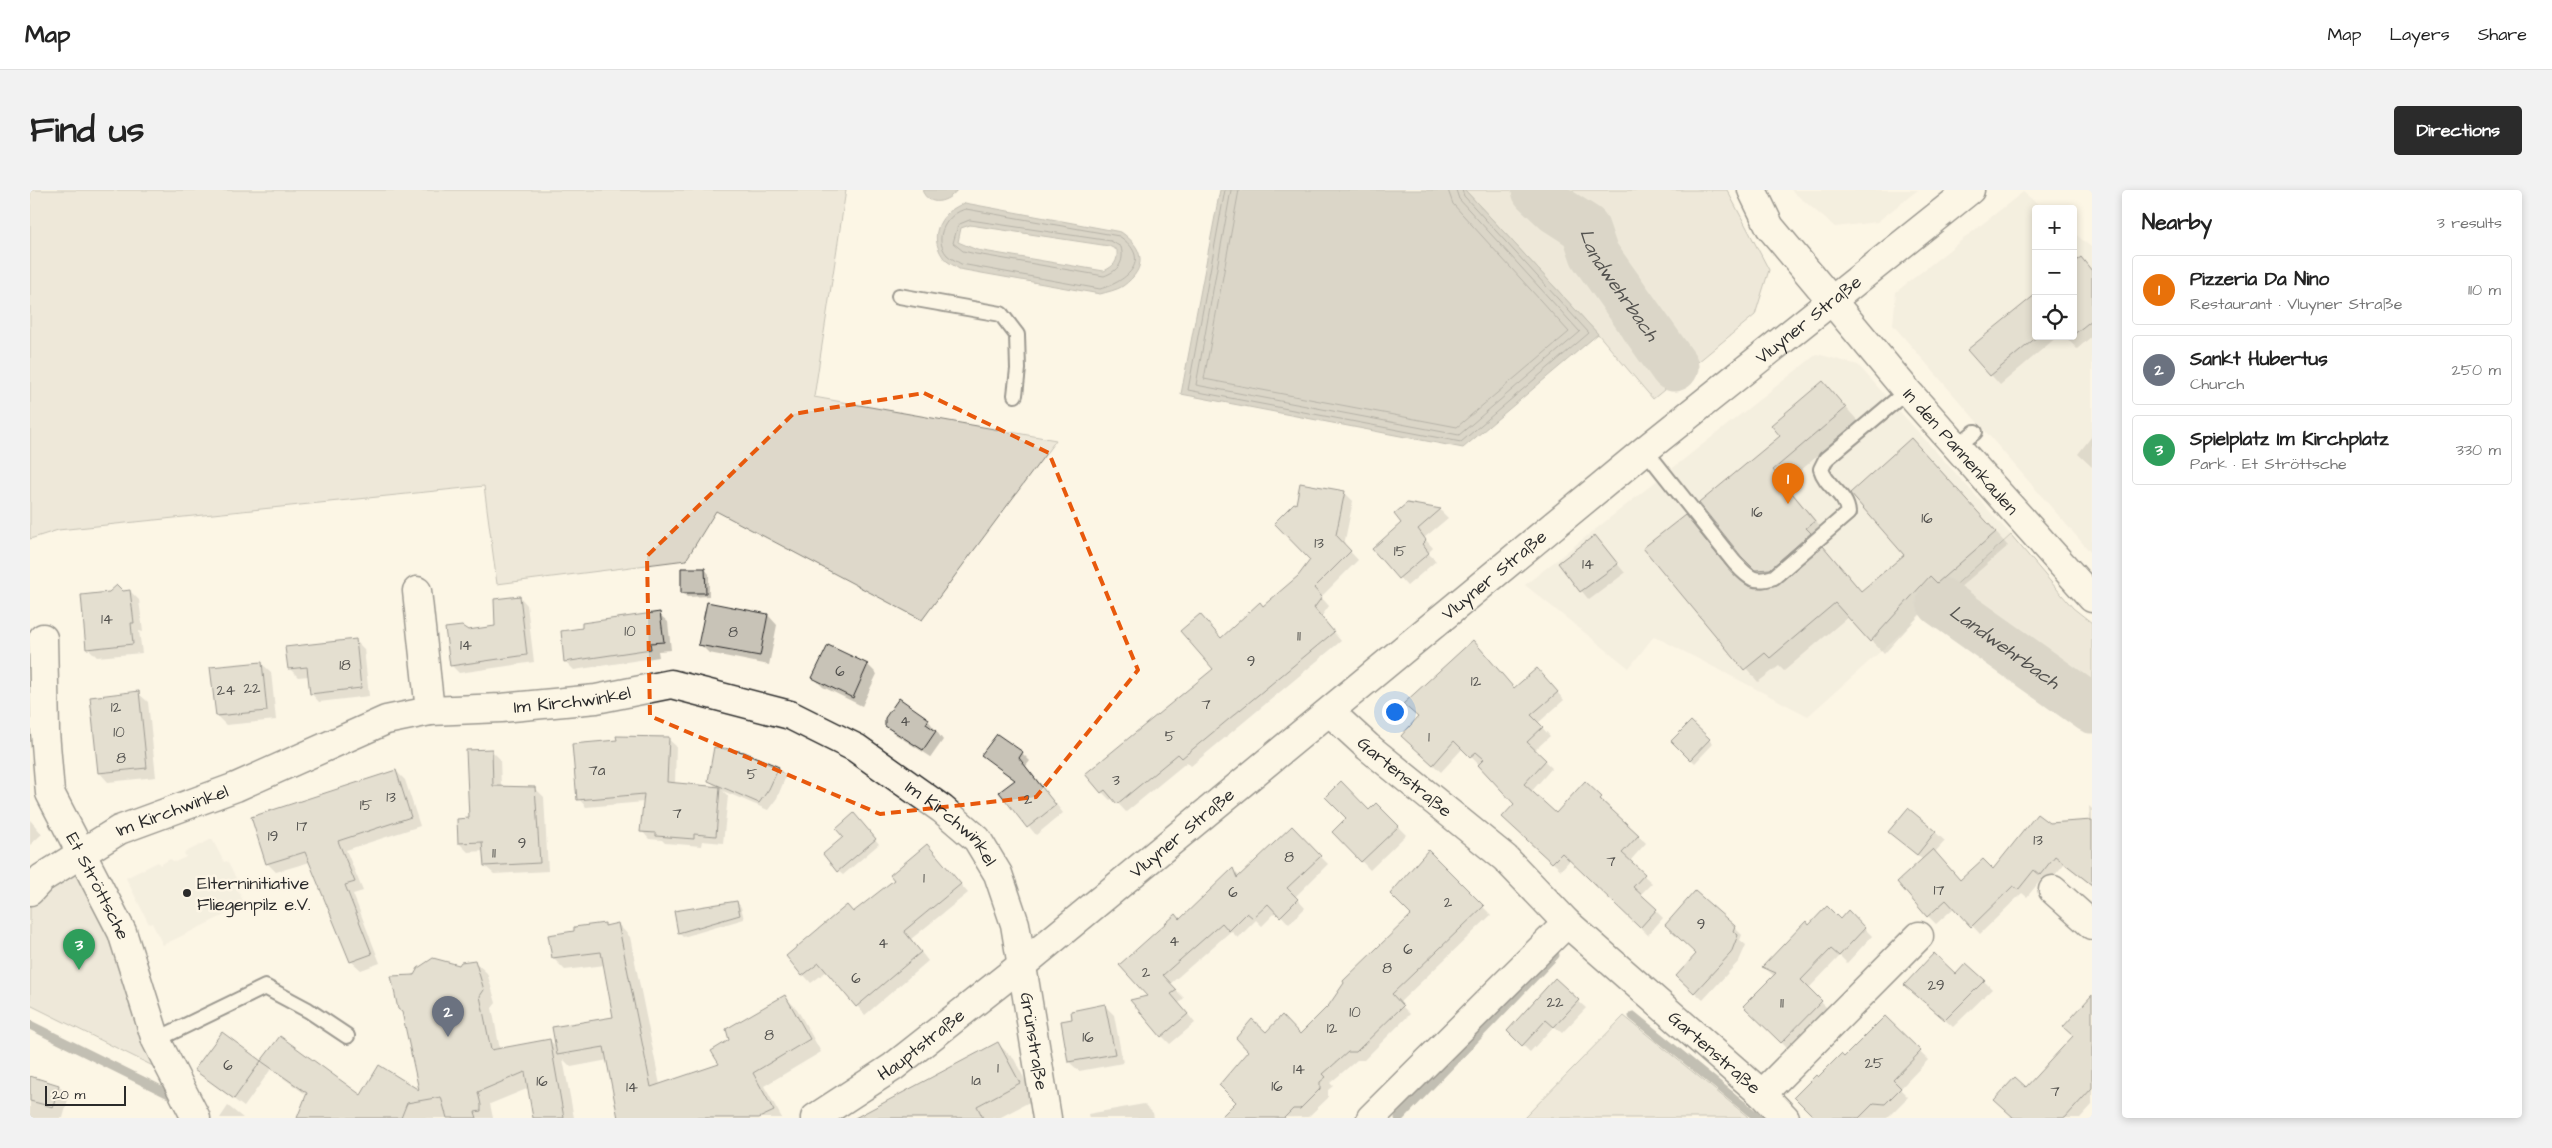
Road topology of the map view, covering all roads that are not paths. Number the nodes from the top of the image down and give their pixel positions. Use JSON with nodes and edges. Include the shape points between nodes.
{"nodes":[{"id":1,"x":1752,"y":190,"type":"edge"},
{"id":2,"x":1970,"y":190,"type":"edge"},
{"id":3,"x":899,"y":296,"type":"dead end"},
{"id":4,"x":1832,"y":301,"type":"junction"},
{"id":5,"x":1907,"y":391,"type":"junction"},
{"id":6,"x":1015,"y":395,"type":"dead end"},
{"id":7,"x":1645,"y":450,"type":"junction"},
{"id":8,"x":417,"y":591,"type":"dead end"},
{"id":9,"x":2092,"y":598,"type":"edge"},
{"id":10,"x":43,"y":638,"type":"dead end"},
{"id":11,"x":430,"y":712,"type":"junction"},
{"id":12,"x":1330,"y":712,"type":"junction"},
{"id":13,"x":38,"y":739,"type":"edge"},
{"id":14,"x":80,"y":853,"type":"junction"},
{"id":15,"x":2053,"y":890,"type":"dead end"},
{"id":16,"x":30,"y":891,"type":"edge"},
{"id":17,"x":1567,"y":923,"type":"junction"},
{"id":18,"x":2092,"y":926,"type":"edge"},
{"id":19,"x":1919,"y":936,"type":"dead end"},
{"id":20,"x":1022,"y":965,"type":"junction"},
{"id":21,"x":347,"y":1036,"type":"dead end"},
{"id":22,"x":156,"y":1040,"type":"junction"},
{"id":23,"x":1762,"y":1094,"type":"junction"},
{"id":24,"x":196,"y":1118,"type":"edge"},
{"id":25,"x":816,"y":1118,"type":"edge"},
{"id":26,"x":1047,"y":1118,"type":"edge"},
{"id":27,"x":1371,"y":1118,"type":"edge"},
{"id":28,"x":1785,"y":1118,"type":"edge"}],
"edges":[{"from":1,"to":4,"type":"street","name":"In den Pannenkaulen","via":[[1770,227]]},
{"from":2,"to":4,"type":"street","name":"Vluyner Straße"},
{"from":3,"to":6,"type":"lane","via":[[1001,314],[1017,335]]},
{"from":4,"to":5,"type":"street","name":"In den Pannenkaulen"},
{"from":4,"to":7,"type":"street","name":"Vluyner Straße"},
{"from":5,"to":7,"type":"lane","via":[[1826,459],[1821,469],[1823,477],[1847,504],[1848,513],[1774,577],[1762,581],[1746,575]]},
{"from":5,"to":9,"type":"street","name":"In den Pannenkaulen","via":[[1966,439]]},
{"from":7,"to":12,"type":"street","name":"Vluyner Straße"},
{"from":8,"to":11,"type":"street"},
{"from":10,"to":13,"type":"street","name":"Et Ströttsche"},
{"from":11,"to":14,"type":"street","name":"Im Kirchwinkel","via":[[386,720],[236,787],[119,830]]},
{"from":11,"to":20,"type":"street","name":"Im Kirchwinkel","via":[[596,699],[671,684],[790,715],[856,748],[942,809],[978,839],[998,874],[1015,924]]},
{"from":12,"to":17,"type":"street","name":"Gartenstraße","via":[[1368,747],[1505,858]]},
{"from":12,"to":20,"type":"street","name":"Vluyner Straße"},
{"from":13,"to":14,"type":"street","name":"Et Ströttsche","via":[[50,793]]},
{"from":14,"to":16,"type":"street","name":"Im Kirchwinkel","via":[[42,878]]},
{"from":14,"to":22,"type":"street","name":"Et Ströttsche","via":[[122,932]]},
{"from":15,"to":18,"type":"street"},
{"from":17,"to":23,"type":"street","name":"Gartenstraße"},
{"from":17,"to":27,"type":"street"},
{"from":19,"to":23,"type":"street","name":"Gartenstraße"},
{"from":20,"to":25,"type":"street","name":"Hauptstraße","via":[[893,1067]]},
{"from":20,"to":26,"type":"street","name":"Grünstraße"},
{"from":21,"to":22,"type":"lane","via":[[265,987]]},
{"from":22,"to":24,"type":"street","name":"Et Ströttsche"},
{"from":23,"to":28,"type":"street"}]}
